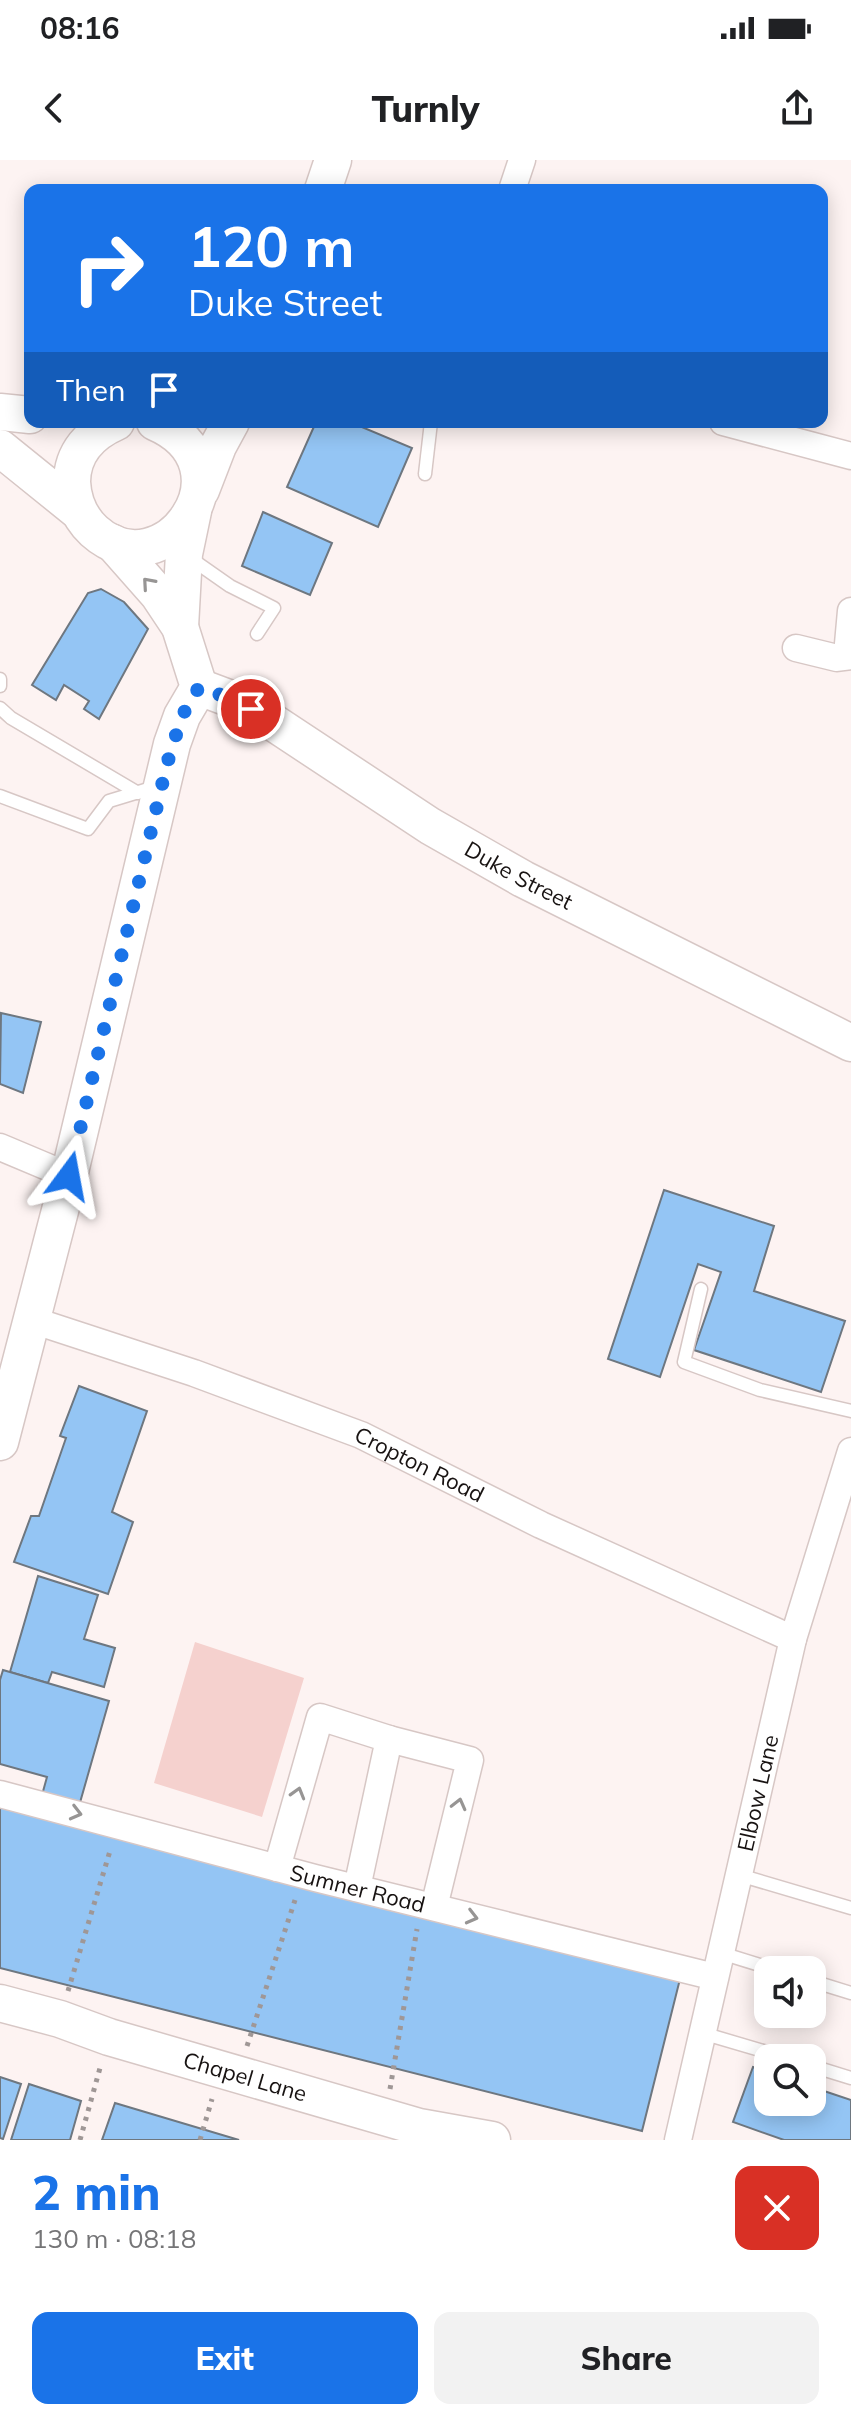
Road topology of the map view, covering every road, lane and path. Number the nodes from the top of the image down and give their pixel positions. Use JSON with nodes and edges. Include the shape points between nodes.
{"nodes":[{"id":1,"x":333,"y":160,"type":"edge"},
{"id":2,"x":522,"y":160,"type":"edge"},
{"id":3,"x":325,"y":184,"type":"edge"},
{"id":4,"x":514,"y":184,"type":"edge"},
{"id":5,"x":0,"y":412,"type":"edge"},
{"id":6,"x":24,"y":414,"type":"edge"},
{"id":7,"x":103,"y":428,"type":"edge"},
{"id":8,"x":169,"y":428,"type":"edge"},
{"id":9,"x":228,"y":428,"type":"edge"},
{"id":10,"x":430,"y":428,"type":"edge"},
{"id":11,"x":746,"y":428,"type":"edge"},
{"id":12,"x":0,"y":448,"type":"edge"},
{"id":13,"x":851,"y":456,"type":"edge"},
{"id":14,"x":425,"y":474,"type":"dead end"},
{"id":15,"x":196,"y":503,"type":"junction"},
{"id":16,"x":78,"y":511,"type":"junction"},
{"id":17,"x":113,"y":543,"type":"junction"},
{"id":18,"x":184,"y":554,"type":"junction"},
{"id":19,"x":851,"y":611,"type":"edge"},
{"id":20,"x":180,"y":627,"type":"junction"},
{"id":21,"x":257,"y":634,"type":"dead end"},
{"id":22,"x":796,"y":648,"type":"dead end"},
{"id":23,"x":849,"y":655,"type":"edge"},
{"id":24,"x":0,"y":679,"type":"edge"},
{"id":25,"x":0,"y":686,"type":"edge"},
{"id":26,"x":199,"y":687,"type":"junction"},
{"id":27,"x":0,"y":708,"type":"edge"},
{"id":28,"x":150,"y":789,"type":"junction"},
{"id":29,"x":0,"y":796,"type":"edge"},
{"id":30,"x":851,"y":1043,"type":"edge"},
{"id":31,"x":0,"y":1147,"type":"edge"},
{"id":32,"x":69,"y":1176,"type":"junction"},
{"id":33,"x":701,"y":1289,"type":"dead end"},
{"id":34,"x":32,"y":1320,"type":"junction"},
{"id":35,"x":851,"y":1411,"type":"edge"},
{"id":36,"x":0,"y":1442,"type":"edge"},
{"id":37,"x":851,"y":1451,"type":"edge"},
{"id":38,"x":793,"y":1639,"type":"junction"},
{"id":39,"x":389,"y":1739,"type":"junction"},
{"id":40,"x":0,"y":1794,"type":"edge"},
{"id":41,"x":118,"y":1824,"type":"junction"},
{"id":42,"x":277,"y":1868,"type":"junction"},
{"id":43,"x":303,"y":1875,"type":"junction"},
{"id":44,"x":739,"y":1875,"type":"junction"},
{"id":45,"x":357,"y":1888,"type":"junction"},
{"id":46,"x":428,"y":1906,"type":"junction"},
{"id":47,"x":851,"y":1908,"type":"edge"},
{"id":48,"x":718,"y":1965,"type":"junction"},
{"id":49,"x":754,"y":1968,"type":"edge"},
{"id":50,"x":826,"y":1985,"type":"edge"},
{"id":51,"x":851,"y":1993,"type":"edge"},
{"id":52,"x":0,"y":2003,"type":"edge"},
{"id":53,"x":60,"y":2019,"type":"junction"},
{"id":54,"x":702,"y":2033,"type":"junction"},
{"id":55,"x":109,"y":2037,"type":"junction"},
{"id":56,"x":754,"y":2048,"type":"edge"},
{"id":57,"x":826,"y":2070,"type":"edge"},
{"id":58,"x":229,"y":2071,"type":"junction"},
{"id":59,"x":851,"y":2078,"type":"edge"},
{"id":60,"x":385,"y":2117,"type":"junction"},
{"id":61,"x":80,"y":2140,"type":"edge"},
{"id":62,"x":200,"y":2140,"type":"edge"},
{"id":63,"x":492,"y":2140,"type":"edge"},
{"id":64,"x":678,"y":2140,"type":"edge"}],
"edges":[{"from":1,"to":3,"type":"street"},
{"from":2,"to":4,"type":"street"},
{"from":5,"to":6,"type":"street"},
{"from":7,"to":16,"type":"street","via":[[77,456],[72,474]]},
{"from":8,"to":15,"type":"street","via":[[195,457],[200,475]]},
{"from":9,"to":15,"type":"street"},
{"from":10,"to":14,"type":"lane"},
{"from":11,"to":13,"type":"street"},
{"from":12,"to":16,"type":"street"},
{"from":15,"to":17,"type":"street","via":[[168,539],[131,547]]},
{"from":15,"to":18,"type":"street"},
{"from":16,"to":17,"type":"street"},
{"from":20,"to":17,"type":"street","one_way":true},
{"from":18,"to":20,"type":"street"},
{"from":18,"to":21,"type":"lane","via":[[274,608]]},
{"from":19,"to":23,"type":"street"},
{"from":20,"to":26,"type":"street"},
{"from":22,"to":23,"type":"street","via":[[837,658]]},
{"from":24,"to":25,"type":"lane"},
{"from":26,"to":28,"type":"street"},
{"from":26,"to":30,"type":"street","name":"Duke Street","via":[[268,719],[418,818],[523,879]]},
{"from":27,"to":28,"type":"lane"},
{"from":28,"to":29,"type":"lane","via":[[109,801],[88,829]]},
{"from":28,"to":32,"type":"street"},
{"from":31,"to":32,"type":"street"},
{"from":32,"to":34,"type":"street"},
{"from":33,"to":35,"type":"lane","via":[[684,1362],[760,1390]]},
{"from":34,"to":36,"type":"street"},
{"from":34,"to":38,"type":"street","name":"Cropton Road","via":[[361,1435],[541,1525]]},
{"from":37,"to":38,"type":"street","name":"Elbow Lane"},
{"from":38,"to":44,"type":"street","name":"Elbow Lane"},
{"from":42,"to":39,"type":"street","one_way":true,"via":[[320,1717]]},
{"from":39,"to":45,"type":"street"},
{"from":46,"to":39,"type":"street","one_way":true,"via":[[470,1760]]},
{"from":40,"to":41,"type":"street","name":"Sumner Road","one_way":true},
{"from":41,"to":42,"type":"street","name":"Sumner Road"},
{"from":41,"to":53,"type":"path"},
{"from":42,"to":43,"type":"street","name":"Sumner Road"},
{"from":43,"to":45,"type":"street","name":"Sumner Road"},
{"from":43,"to":58,"type":"path"},
{"from":44,"to":47,"type":"lane"},
{"from":44,"to":48,"type":"street","name":"Elbow Lane"},
{"from":45,"to":46,"type":"street","name":"Sumner Road"},
{"from":46,"to":48,"type":"street","name":"Sumner Road","one_way":true},
{"from":46,"to":60,"type":"path"},
{"from":48,"to":49,"type":"lane"},
{"from":48,"to":54,"type":"street","name":"Elbow Lane"},
{"from":50,"to":51,"type":"lane"},
{"from":52,"to":53,"type":"street","name":"Chapel Lane"},
{"from":53,"to":55,"type":"street","name":"Chapel Lane"},
{"from":54,"to":56,"type":"lane"},
{"from":54,"to":64,"type":"street","name":"Elbow Lane"},
{"from":55,"to":58,"type":"street","name":"Chapel Lane"},
{"from":55,"to":61,"type":"path"},
{"from":57,"to":59,"type":"lane"},
{"from":58,"to":60,"type":"street","name":"Chapel Lane"},
{"from":58,"to":62,"type":"path"},
{"from":60,"to":63,"type":"street","name":"Chapel Lane"}]}
